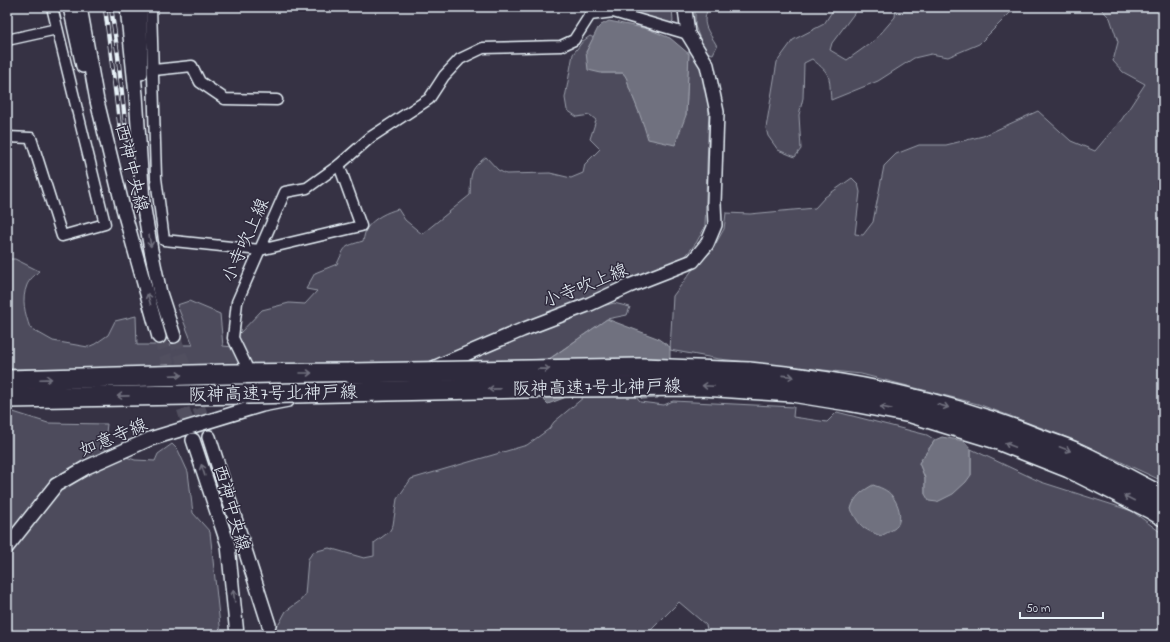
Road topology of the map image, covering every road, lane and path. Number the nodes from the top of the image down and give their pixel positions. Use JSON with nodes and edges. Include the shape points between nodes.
{"nodes":[{"id":1,"x":52,"y":7,"type":"edge"},
{"id":2,"x":70,"y":7,"type":"edge"},
{"id":3,"x":80,"y":7,"type":"edge"},
{"id":4,"x":127,"y":7,"type":"edge"},
{"id":5,"x":151,"y":7,"type":"edge"},
{"id":6,"x":686,"y":7,"type":"edge"},
{"id":7,"x":141,"y":12,"type":"edge"},
{"id":8,"x":57,"y":29,"type":"junction"},
{"id":9,"x":688,"y":34,"type":"junction"},
{"id":10,"x":7,"y":40,"type":"edge"},
{"id":11,"x":154,"y":70,"type":"junction"},
{"id":12,"x":277,"y":100,"type":"dead end"},
{"id":13,"x":7,"y":137,"type":"edge"},
{"id":14,"x":339,"y":165,"type":"junction"},
{"id":15,"x":141,"y":172,"type":"junction"},
{"id":16,"x":123,"y":208,"type":"junction"},
{"id":17,"x":260,"y":250,"type":"junction"},
{"id":18,"x":174,"y":336,"type":"tunnel mouth"},
{"id":19,"x":159,"y":337,"type":"tunnel mouth"},
{"id":20,"x":246,"y":365,"type":"dead end"},
{"id":21,"x":7,"y":380,"type":"edge"},
{"id":22,"x":748,"y":380,"type":"junction"},
{"id":23,"x":7,"y":398,"type":"edge"},
{"id":24,"x":262,"y":405,"type":"joint"},
{"id":25,"x":209,"y":437,"type":"tunnel mouth"},
{"id":26,"x":193,"y":440,"type":"tunnel mouth"},
{"id":27,"x":1163,"y":497,"type":"edge"},
{"id":28,"x":1163,"y":516,"type":"edge"},
{"id":29,"x":7,"y":546,"type":"edge"},
{"id":30,"x":269,"y":625,"type":"tunnel mouth"},
{"id":31,"x":237,"y":635,"type":"edge"}],
"edges":[{"from":1,"to":8,"type":"street"},
{"from":2,"to":16,"type":"street","via":[[86,80]]},
{"from":3,"to":16,"type":"street","name":"西神中央線","via":[[96,102]]},
{"from":4,"to":15,"type":"street","name":"西神中央線"},
{"from":5,"to":11,"type":"street"},
{"from":6,"to":9,"type":"street","name":"小寺吹上線"},
{"from":7,"to":15,"type":"street"},
{"from":8,"to":10,"type":"street"},
{"from":8,"to":13,"type":"street","via":[[105,224],[62,236],[31,138]]},
{"from":9,"to":14,"type":"street","name":"小寺吹上線","via":[[613,12],[590,15],[574,40],[561,46],[483,48],[460,59],[444,76],[429,100],[370,138]]},
{"from":9,"to":24,"type":"street","name":"小寺吹上線","via":[[707,65],[717,112],[715,225],[707,244],[693,261],[417,374]]},
{"from":11,"to":12,"type":"street","via":[[192,66],[200,82],[225,99]]},
{"from":11,"to":17,"type":"street","via":[[156,178],[164,240]]},
{"from":14,"to":17,"type":"street","name":"小寺吹上線","via":[[307,188],[285,192]]},
{"from":14,"to":17,"type":"street","via":[[361,226]]},
{"from":15,"to":18,"type":"street","name":"西神中央線","one_way":true,"via":[[151,250],[160,293]]},
{"from":19,"to":16,"type":"street","name":"西神中央線","one_way":true},
{"from":17,"to":20,"type":"street","name":"小寺吹上線","via":[[237,302],[233,338]]},
{"from":21,"to":22,"type":"highway","name":"阪神高速7号北神戸線","one_way":true,"bridge":true,"via":[[642,368]]},
{"from":22,"to":23,"type":"highway","name":"阪神高速7号北神戸線","one_way":true,"bridge":true,"via":[[703,386]]},
{"from":22,"to":27,"type":"highway","name":"阪神高速7号北神戸線","one_way":true,"via":[[793,376],[914,398],[997,422],[1077,453]]},
{"from":28,"to":22,"type":"highway","name":"阪神高速7号北神戸線","one_way":true,"via":[[1070,468],[993,438],[911,413],[792,392]]},
{"from":24,"to":29,"type":"street","name":"如意寺線","via":[[150,439],[87,467],[56,485]]},
{"from":25,"to":30,"type":"street","name":"西神中央線"},
{"from":31,"to":26,"type":"street","name":"西神中央線","one_way":true,"via":[[228,545]]}]}
